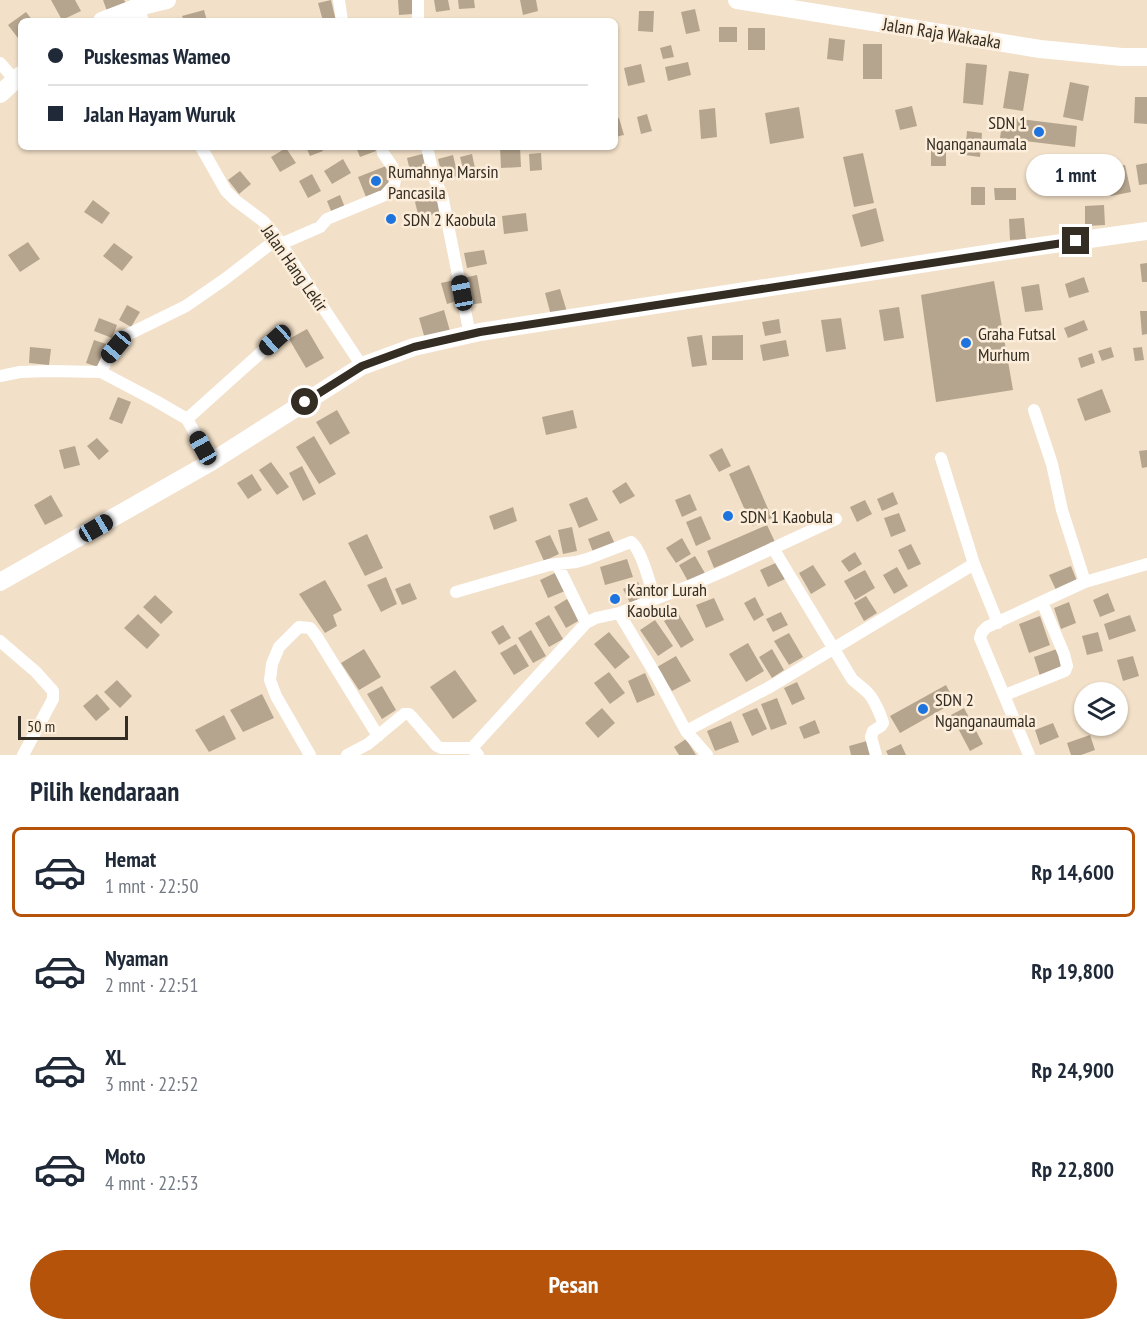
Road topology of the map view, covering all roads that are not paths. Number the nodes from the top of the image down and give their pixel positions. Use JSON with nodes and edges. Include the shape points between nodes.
{"nodes":[{"id":1,"x":167,"y":0,"type":"edge"},
{"id":2,"x":339,"y":0,"type":"edge"},
{"id":3,"x":418,"y":0,"type":"edge"},
{"id":4,"x":738,"y":0,"type":"edge"},
{"id":5,"x":139,"y":9,"type":"edge"},
{"id":6,"x":111,"y":18,"type":"edge"},
{"id":7,"x":342,"y":18,"type":"edge"},
{"id":8,"x":418,"y":18,"type":"edge"},
{"id":9,"x":1147,"y":57,"type":"edge"},
{"id":10,"x":0,"y":63,"type":"edge"},
{"id":11,"x":18,"y":78,"type":"edge"},
{"id":12,"x":0,"y":94,"type":"edge"},
{"id":13,"x":203,"y":150,"type":"edge"},
{"id":14,"x":383,"y":150,"type":"edge"},
{"id":15,"x":428,"y":150,"type":"edge"},
{"id":16,"x":1147,"y":231,"type":"edge"},
{"id":17,"x":279,"y":241,"type":"junction"},
{"id":18,"x":470,"y":334,"type":"junction"},
{"id":19,"x":275,"y":340,"type":"dead end"},
{"id":20,"x":362,"y":366,"type":"junction"},
{"id":21,"x":100,"y":372,"type":"junction"},
{"id":22,"x":0,"y":376,"type":"edge"},
{"id":23,"x":1034,"y":410,"type":"dead end"},
{"id":24,"x":187,"y":419,"type":"junction"},
{"id":25,"x":941,"y":458,"type":"dead end"},
{"id":26,"x":211,"y":462,"type":"junction"},
{"id":27,"x":836,"y":519,"type":"dead end"},
{"id":28,"x":773,"y":548,"type":"junction"},
{"id":29,"x":557,"y":564,"type":"junction"},
{"id":30,"x":974,"y":564,"type":"junction"},
{"id":31,"x":1147,"y":564,"type":"edge"},
{"id":32,"x":0,"y":582,"type":"edge"},
{"id":33,"x":1084,"y":582,"type":"junction"},
{"id":34,"x":456,"y":592,"type":"dead end"},
{"id":35,"x":654,"y":599,"type":"junction"},
{"id":36,"x":1042,"y":602,"type":"junction"},
{"id":37,"x":619,"y":613,"type":"junction"},
{"id":38,"x":586,"y":623,"type":"junction"},
{"id":39,"x":998,"y":623,"type":"junction"},
{"id":40,"x":0,"y":641,"type":"edge"},
{"id":41,"x":833,"y":648,"type":"junction"},
{"id":42,"x":1005,"y":695,"type":"junction"},
{"id":43,"x":686,"y":731,"type":"junction"},
{"id":44,"x":378,"y":736,"type":"junction"},
{"id":45,"x":475,"y":751,"type":"edge"},
{"id":46,"x":23,"y":755,"type":"edge"},
{"id":47,"x":310,"y":755,"type":"edge"},
{"id":48,"x":347,"y":755,"type":"edge"},
{"id":49,"x":707,"y":755,"type":"edge"},
{"id":50,"x":876,"y":755,"type":"edge"},
{"id":51,"x":1029,"y":755,"type":"edge"}],
"edges":[{"from":1,"to":5,"type":"street"},
{"from":2,"to":7,"type":"street"},
{"from":3,"to":8,"type":"street"},
{"from":4,"to":9,"type":"street","name":"Jalan Raja Wakaaka","via":[[1040,49]]},
{"from":5,"to":6,"type":"street"},
{"from":10,"to":11,"type":"street"},
{"from":11,"to":12,"type":"street"},
{"from":13,"to":17,"type":"street","name":"Jalan Hang Lekir","via":[[226,191],[263,221]]},
{"from":14,"to":17,"type":"street","via":[[396,175],[394,185],[385,195],[327,219],[320,227]]},
{"from":15,"to":18,"type":"street","via":[[442,195]]},
{"from":16,"to":18,"type":"street"},
{"from":17,"to":20,"type":"street","name":"Jalan Hang Lekir"},
{"from":17,"to":21,"type":"street","via":[[186,306],[125,336]]},
{"from":18,"to":20,"type":"street","via":[[414,347]]},
{"from":19,"to":24,"type":"street"},
{"from":20,"to":26,"type":"street"},
{"from":21,"to":22,"type":"street"},
{"from":21,"to":24,"type":"street"},
{"from":23,"to":33,"type":"street"},
{"from":24,"to":26,"type":"street"},
{"from":25,"to":30,"type":"street"},
{"from":26,"to":32,"type":"street"},
{"from":27,"to":28,"type":"street"},
{"from":28,"to":35,"type":"street"},
{"from":28,"to":41,"type":"street"},
{"from":29,"to":34,"type":"street"},
{"from":29,"to":35,"type":"street","via":[[587,559],[631,542]]},
{"from":29,"to":38,"type":"street"},
{"from":30,"to":39,"type":"street"},
{"from":30,"to":41,"type":"street"},
{"from":31,"to":33,"type":"street"},
{"from":33,"to":36,"type":"street"},
{"from":35,"to":37,"type":"street"},
{"from":36,"to":39,"type":"street"},
{"from":36,"to":42,"type":"street","via":[[1067,666],[1065,671]]},
{"from":37,"to":38,"type":"street"},
{"from":37,"to":43,"type":"street"},
{"from":38,"to":45,"type":"street"},
{"from":39,"to":42,"type":"street","via":[[981,632],[980,638]]},
{"from":40,"to":46,"type":"street","via":[[52,691],[53,699]]},
{"from":41,"to":43,"type":"street"},
{"from":41,"to":50,"type":"street","via":[[852,679],[869,693],[882,717],[883,723],[871,737]]},
{"from":42,"to":51,"type":"street"},
{"from":43,"to":49,"type":"street"},
{"from":44,"to":45,"type":"street","via":[[407,714],[439,747]]},
{"from":44,"to":47,"type":"street","via":[[317,637],[310,628],[299,627],[279,647],[270,680]]},
{"from":44,"to":48,"type":"street"}]}
